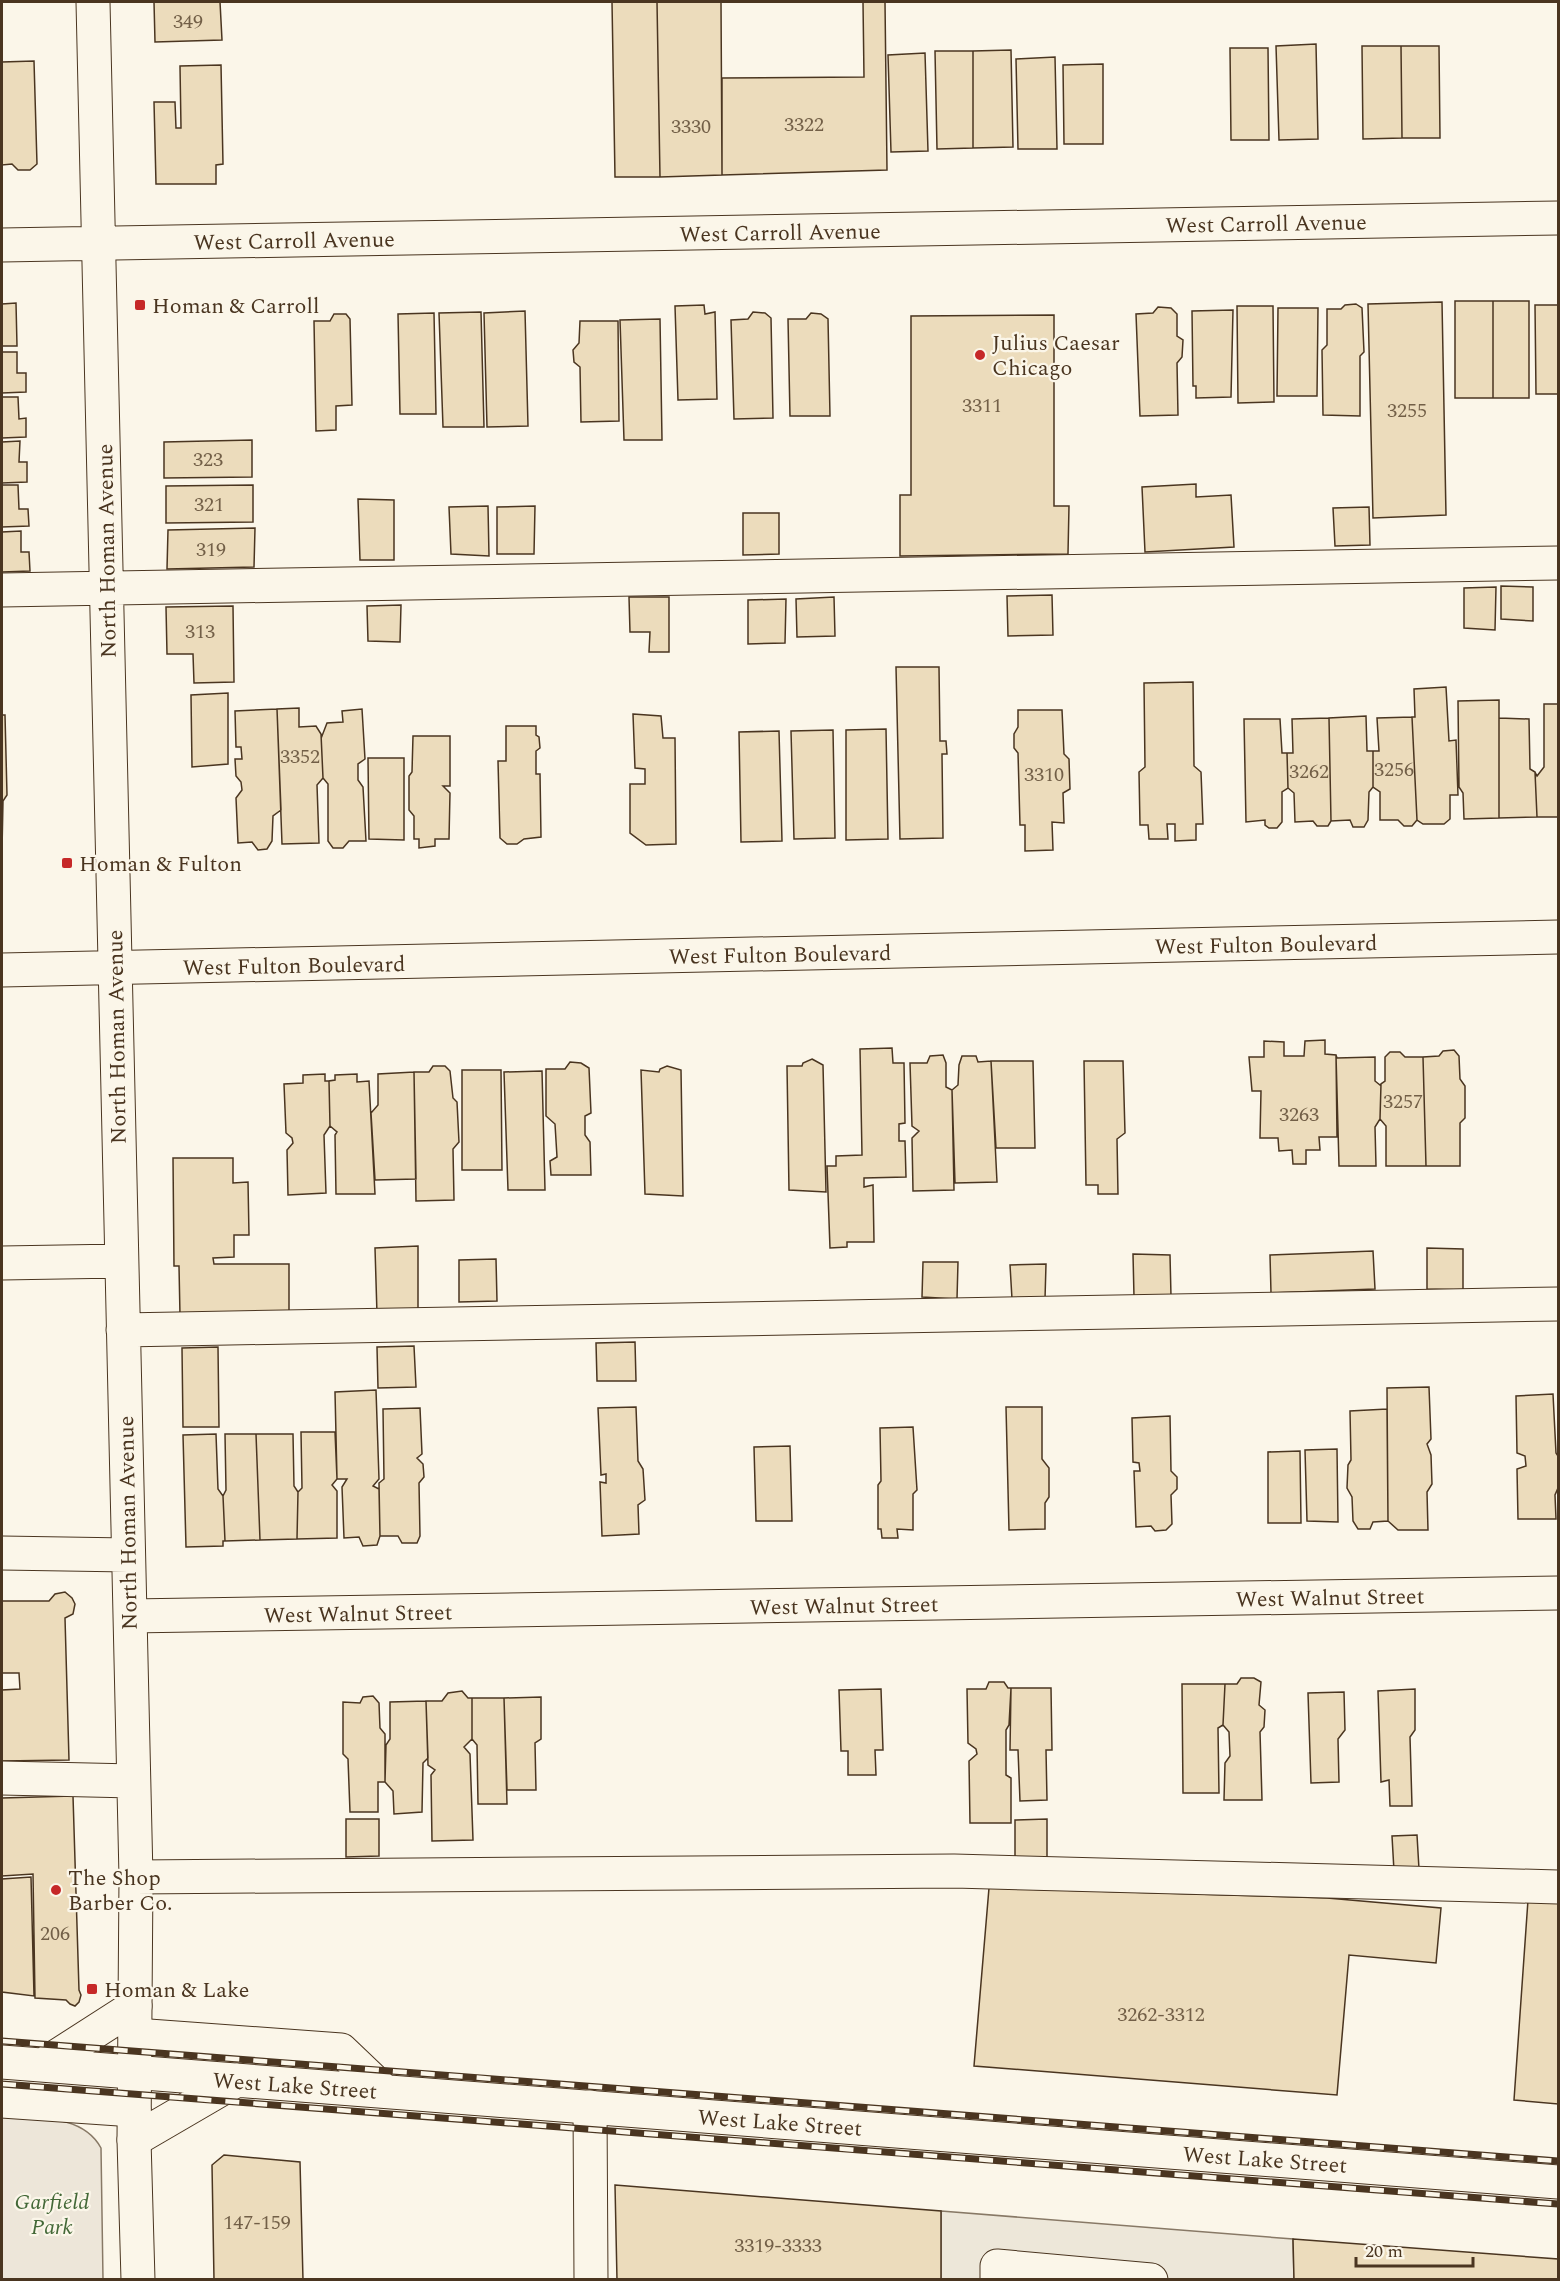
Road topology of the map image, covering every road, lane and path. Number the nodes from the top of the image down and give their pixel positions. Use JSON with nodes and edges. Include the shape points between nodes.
{"nodes":[{"id":1,"x":93,"y":2,"type":"edge"},
{"id":2,"x":1558,"y":218,"type":"edge"},
{"id":3,"x":99,"y":243,"type":"junction"},
{"id":4,"x":2,"y":245,"type":"edge"},
{"id":5,"x":1558,"y":563,"type":"edge"},
{"id":6,"x":106,"y":588,"type":"junction"},
{"id":7,"x":2,"y":590,"type":"edge"},
{"id":8,"x":1558,"y":937,"type":"edge"},
{"id":9,"x":115,"y":968,"type":"junction"},
{"id":10,"x":2,"y":970,"type":"edge"},
{"id":11,"x":122,"y":1261,"type":"junction"},
{"id":12,"x":2,"y":1263,"type":"edge"},
{"id":13,"x":1558,"y":1304,"type":"edge"},
{"id":14,"x":123,"y":1330,"type":"junction"},
{"id":15,"x":2,"y":1553,"type":"edge"},
{"id":16,"x":128,"y":1555,"type":"junction"},
{"id":17,"x":1558,"y":1593,"type":"edge"},
{"id":18,"x":130,"y":1616,"type":"junction"},
{"id":19,"x":2,"y":1778,"type":"edge"},
{"id":20,"x":133,"y":1781,"type":"junction"},
{"id":21,"x":136,"y":1877,"type":"junction"},
{"id":22,"x":1558,"y":1887,"type":"edge"},
{"id":23,"x":135,"y":2020,"type":"junction"},
{"id":24,"x":2,"y":2062,"type":"edge"},
{"id":25,"x":43,"y":2065,"type":"junction"},
{"id":26,"x":134,"y":2072,"type":"junction"},
{"id":27,"x":237,"y":2080,"type":"junction"},
{"id":28,"x":384,"y":2091,"type":"junction"},
{"id":29,"x":2,"y":2101,"type":"edge"},
{"id":30,"x":590,"y":2108,"type":"junction"},
{"id":31,"x":134,"y":2125,"type":"junction"},
{"id":32,"x":1558,"y":2182,"type":"edge"},
{"id":33,"x":138,"y":2280,"type":"edge"},
{"id":34,"x":591,"y":2280,"type":"edge"},
{"id":35,"x":997,"y":2280,"type":"edge"},
{"id":36,"x":1151,"y":2280,"type":"edge"}],
"edges":[{"from":1,"to":3,"type":"street","name":"North Homan Avenue"},
{"from":2,"to":3,"type":"street","name":"West Carroll Avenue"},
{"from":3,"to":4,"type":"street","name":"West Carroll Avenue"},
{"from":3,"to":6,"type":"street","name":"North Homan Avenue"},
{"from":5,"to":6,"type":"street"},
{"from":6,"to":7,"type":"street"},
{"from":6,"to":9,"type":"street","name":"North Homan Avenue"},
{"from":8,"to":9,"type":"street","name":"West Fulton Boulevard"},
{"from":9,"to":10,"type":"street","name":"West Fulton Boulevard"},
{"from":9,"to":11,"type":"street","name":"North Homan Avenue"},
{"from":11,"to":12,"type":"street"},
{"from":11,"to":14,"type":"street","name":"North Homan Avenue"},
{"from":13,"to":14,"type":"street"},
{"from":14,"to":16,"type":"street","name":"North Homan Avenue"},
{"from":15,"to":16,"type":"street"},
{"from":16,"to":18,"type":"street","name":"North Homan Avenue"},
{"from":17,"to":18,"type":"street","name":"West Walnut Street"},
{"from":18,"to":20,"type":"street","name":"North Homan Avenue"},
{"from":19,"to":20,"type":"street"},
{"from":20,"to":21,"type":"street","name":"North Homan Avenue"},
{"from":21,"to":22,"type":"street","via":[[954,1871]]},
{"from":21,"to":23,"type":"street","name":"North Homan Avenue"},
{"from":23,"to":25,"type":"street"},
{"from":23,"to":26,"type":"street","name":"North Homan Avenue"},
{"from":23,"to":28,"type":"street","via":[[341,2050]]},
{"from":24,"to":25,"type":"street","name":"West Lake Street"},
{"from":25,"to":26,"type":"street","name":"West Lake Street"},
{"from":26,"to":27,"type":"street","name":"West Lake Street"},
{"from":26,"to":31,"type":"street","name":"North Homan Avenue"},
{"from":27,"to":28,"type":"street","name":"West Lake Street"},
{"from":27,"to":31,"type":"street"},
{"from":28,"to":30,"type":"street","name":"West Lake Street"},
{"from":29,"to":31,"type":"street"},
{"from":30,"to":32,"type":"street","name":"West Lake Street"},
{"from":30,"to":34,"type":"street"},
{"from":31,"to":33,"type":"street","name":"North Homan Avenue"},
{"from":35,"to":36,"type":"street","via":[[997,2266]]}]}
